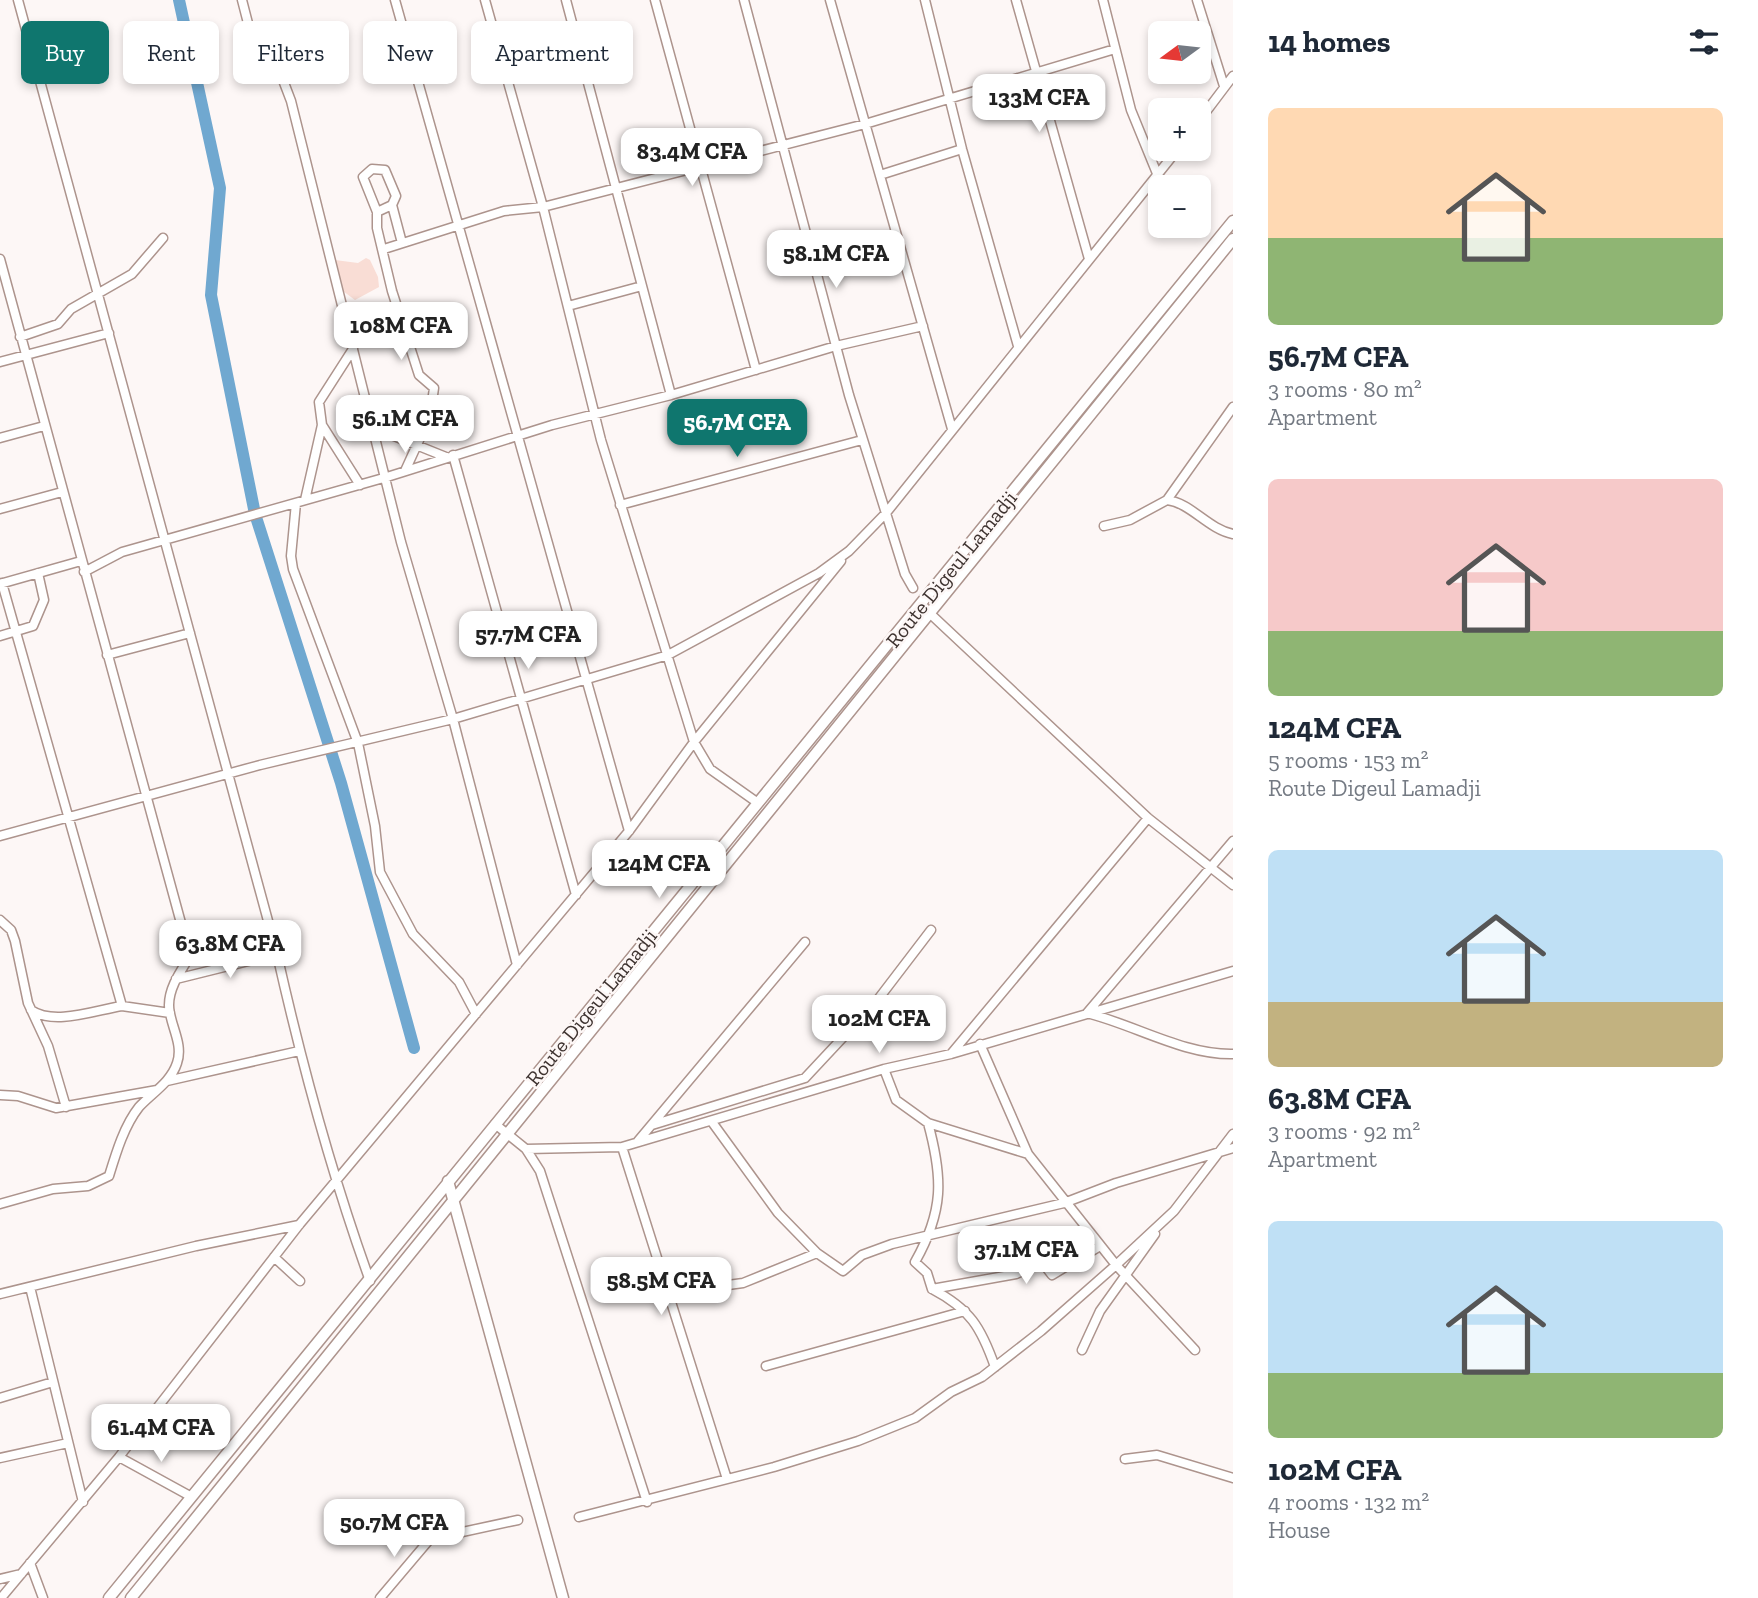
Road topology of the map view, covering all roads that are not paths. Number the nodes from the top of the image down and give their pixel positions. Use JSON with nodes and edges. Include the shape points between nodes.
{"nodes":[{"id":1,"x":18,"y":0,"type":"edge"},
{"id":2,"x":242,"y":0,"type":"edge"},
{"id":3,"x":395,"y":0,"type":"edge"},
{"id":4,"x":485,"y":0,"type":"edge"},
{"id":5,"x":566,"y":0,"type":"edge"},
{"id":6,"x":655,"y":0,"type":"edge"},
{"id":7,"x":744,"y":0,"type":"edge"},
{"id":8,"x":830,"y":0,"type":"edge"},
{"id":9,"x":925,"y":0,"type":"edge"},
{"id":10,"x":1016,"y":0,"type":"edge"},
{"id":11,"x":1102,"y":0,"type":"edge"},
{"id":12,"x":1197,"y":0,"type":"edge"},
{"id":13,"x":1115,"y":49,"type":"junction"},
{"id":14,"x":1036,"y":72,"type":"junction"},
{"id":15,"x":1233,"y":76,"type":"edge"},
{"id":16,"x":1224,"y":86,"type":"junction"},
{"id":17,"x":950,"y":99,"type":"junction"},
{"id":18,"x":1211,"y":104,"type":"edge"},
{"id":19,"x":865,"y":124,"type":"junction"},
{"id":20,"x":783,"y":146,"type":"junction"},
{"id":21,"x":962,"y":149,"type":"junction"},
{"id":22,"x":701,"y":164,"type":"junction"},
{"id":23,"x":880,"y":175,"type":"junction"},
{"id":24,"x":1158,"y":175,"type":"edge"},
{"id":25,"x":617,"y":187,"type":"junction"},
{"id":26,"x":1148,"y":188,"type":"edge"},
{"id":27,"x":393,"y":205,"type":"junction"},
{"id":28,"x":543,"y":207,"type":"junction"},
{"id":29,"x":377,"y":212,"type":"junction"},
{"id":30,"x":1233,"y":221,"type":"edge"},
{"id":31,"x":461,"y":225,"type":"junction"},
{"id":32,"x":163,"y":238,"type":"dead end"},
{"id":33,"x":1233,"y":239,"type":"edge"},
{"id":34,"x":402,"y":243,"type":"junction"},
{"id":35,"x":384,"y":249,"type":"junction"},
{"id":36,"x":0,"y":259,"type":"edge"},
{"id":37,"x":1089,"y":259,"type":"junction"},
{"id":38,"x":642,"y":286,"type":"junction"},
{"id":39,"x":99,"y":294,"type":"junction"},
{"id":40,"x":568,"y":306,"type":"junction"},
{"id":41,"x":923,"y":326,"type":"junction"},
{"id":42,"x":109,"y":333,"type":"junction"},
{"id":43,"x":20,"y":337,"type":"junction"},
{"id":44,"x":836,"y":346,"type":"junction"},
{"id":45,"x":1018,"y":346,"type":"junction"},
{"id":46,"x":353,"y":349,"type":"junction"},
{"id":47,"x":25,"y":355,"type":"junction"},
{"id":48,"x":0,"y":362,"type":"edge"},
{"id":49,"x":756,"y":370,"type":"junction"},
{"id":50,"x":671,"y":395,"type":"junction"},
{"id":51,"x":1233,"y":407,"type":"edge"},
{"id":52,"x":595,"y":414,"type":"junction"},
{"id":53,"x":322,"y":425,"type":"junction"},
{"id":54,"x":44,"y":426,"type":"junction"},
{"id":55,"x":374,"y":428,"type":"junction"},
{"id":56,"x":952,"y":429,"type":"junction"},
{"id":57,"x":0,"y":438,"type":"edge"},
{"id":58,"x":520,"y":438,"type":"junction"},
{"id":59,"x":862,"y":440,"type":"junction"},
{"id":60,"x":416,"y":444,"type":"junction"},
{"id":61,"x":450,"y":456,"type":"junction"},
{"id":62,"x":405,"y":471,"type":"junction"},
{"id":63,"x":387,"y":477,"type":"junction"},
{"id":64,"x":360,"y":485,"type":"junction"},
{"id":65,"x":62,"y":492,"type":"junction"},
{"id":66,"x":1167,"y":500,"type":"junction"},
{"id":67,"x":300,"y":501,"type":"junction"},
{"id":68,"x":620,"y":505,"type":"junction"},
{"id":69,"x":0,"y":509,"type":"edge"},
{"id":70,"x":886,"y":513,"type":"junction"},
{"id":71,"x":1104,"y":526,"type":"dead end"},
{"id":72,"x":1233,"y":534,"type":"edge"},
{"id":73,"x":164,"y":539,"type":"junction"},
{"id":74,"x":849,"y":551,"type":"junction"},
{"id":75,"x":81,"y":561,"type":"junction"},
{"id":76,"x":84,"y":572,"type":"junction"},
{"id":77,"x":38,"y":573,"type":"junction"},
{"id":78,"x":1,"y":583,"type":"edge"},
{"id":79,"x":913,"y":588,"type":"dead end"},
{"id":80,"x":9,"y":606,"type":"junction"},
{"id":81,"x":925,"y":609,"type":"junction"},
{"id":82,"x":0,"y":611,"type":"edge"},
{"id":83,"x":190,"y":633,"type":"junction"},
{"id":84,"x":16,"y":634,"type":"junction"},
{"id":85,"x":0,"y":636,"type":"edge"},
{"id":86,"x":107,"y":655,"type":"junction"},
{"id":87,"x":668,"y":655,"type":"junction"},
{"id":88,"x":588,"y":681,"type":"junction"},
{"id":89,"x":521,"y":699,"type":"junction"},
{"id":90,"x":453,"y":719,"type":"junction"},
{"id":91,"x":694,"y":742,"type":"junction"},
{"id":92,"x":358,"y":743,"type":"junction"},
{"id":93,"x":228,"y":776,"type":"junction"},
{"id":94,"x":147,"y":798,"type":"junction"},
{"id":95,"x":758,"y":803,"type":"junction"},
{"id":96,"x":1148,"y":818,"type":"junction"},
{"id":97,"x":68,"y":820,"type":"junction"},
{"id":98,"x":629,"y":831,"type":"junction"},
{"id":99,"x":0,"y":836,"type":"edge"},
{"id":100,"x":1233,"y":841,"type":"edge"},
{"id":101,"x":1212,"y":868,"type":"junction"},
{"id":102,"x":1233,"y":885,"type":"edge"},
{"id":103,"x":576,"y":895,"type":"junction"},
{"id":104,"x":0,"y":920,"type":"edge"},
{"id":105,"x":931,"y":930,"type":"dead end"},
{"id":106,"x":805,"y":942,"type":"dead end"},
{"id":107,"x":276,"y":954,"type":"junction"},
{"id":108,"x":517,"y":965,"type":"junction"},
{"id":109,"x":1233,"y":971,"type":"edge"},
{"id":110,"x":176,"y":979,"type":"junction"},
{"id":111,"x":122,"y":1006,"type":"junction"},
{"id":112,"x":32,"y":1010,"type":"junction"},
{"id":113,"x":170,"y":1013,"type":"junction"},
{"id":114,"x":1087,"y":1013,"type":"junction"},
{"id":115,"x":476,"y":1014,"type":"junction"},
{"id":116,"x":980,"y":1044,"type":"junction"},
{"id":117,"x":299,"y":1051,"type":"junction"},
{"id":118,"x":951,"y":1054,"type":"junction"},
{"id":119,"x":1233,"y":1055,"type":"edge"},
{"id":120,"x":884,"y":1069,"type":"junction"},
{"id":121,"x":167,"y":1081,"type":"junction"},
{"id":122,"x":157,"y":1090,"type":"junction"},
{"id":123,"x":0,"y":1095,"type":"edge"},
{"id":124,"x":66,"y":1107,"type":"junction"},
{"id":125,"x":712,"y":1122,"type":"junction"},
{"id":126,"x":928,"y":1123,"type":"junction"},
{"id":127,"x":495,"y":1124,"type":"junction"},
{"id":128,"x":652,"y":1125,"type":"junction"},
{"id":129,"x":506,"y":1133,"type":"junction"},
{"id":130,"x":1233,"y":1134,"type":"edge"},
{"id":131,"x":638,"y":1141,"type":"junction"},
{"id":132,"x":622,"y":1147,"type":"junction"},
{"id":133,"x":1233,"y":1147,"type":"edge"},
{"id":134,"x":526,"y":1149,"type":"junction"},
{"id":135,"x":1217,"y":1152,"type":"junction"},
{"id":136,"x":1028,"y":1154,"type":"junction"},
{"id":137,"x":448,"y":1181,"type":"junction"},
{"id":138,"x":335,"y":1185,"type":"junction"},
{"id":139,"x":453,"y":1199,"type":"junction"},
{"id":140,"x":1064,"y":1203,"type":"junction"},
{"id":141,"x":0,"y":1204,"type":"edge"},
{"id":142,"x":1164,"y":1221,"type":"junction"},
{"id":143,"x":299,"y":1225,"type":"junction"},
{"id":144,"x":930,"y":1235,"type":"junction"},
{"id":145,"x":1100,"y":1246,"type":"junction"},
{"id":146,"x":817,"y":1253,"type":"junction"},
{"id":147,"x":274,"y":1258,"type":"junction"},
{"id":148,"x":1115,"y":1265,"type":"junction"},
{"id":149,"x":661,"y":1269,"type":"junction"},
{"id":150,"x":1126,"y":1276,"type":"junction"},
{"id":151,"x":300,"y":1281,"type":"dead end"},
{"id":152,"x":370,"y":1281,"type":"junction"},
{"id":153,"x":30,"y":1287,"type":"junction"},
{"id":154,"x":932,"y":1289,"type":"junction"},
{"id":155,"x":0,"y":1294,"type":"edge"},
{"id":156,"x":965,"y":1311,"type":"junction"},
{"id":157,"x":1195,"y":1349,"type":"dead end"},
{"id":158,"x":1082,"y":1350,"type":"dead end"},
{"id":159,"x":766,"y":1366,"type":"dead end"},
{"id":160,"x":995,"y":1367,"type":"junction"},
{"id":161,"x":53,"y":1382,"type":"junction"},
{"id":162,"x":0,"y":1398,"type":"edge"},
{"id":163,"x":68,"y":1443,"type":"junction"},
{"id":164,"x":119,"y":1457,"type":"junction"},
{"id":165,"x":0,"y":1458,"type":"edge"},
{"id":166,"x":1125,"y":1459,"type":"dead end"},
{"id":167,"x":1233,"y":1478,"type":"edge"},
{"id":168,"x":727,"y":1479,"type":"junction"},
{"id":169,"x":190,"y":1496,"type":"junction"},
{"id":170,"x":83,"y":1502,"type":"junction"},
{"id":171,"x":648,"y":1502,"type":"junction"},
{"id":172,"x":579,"y":1517,"type":"dead end"},
{"id":173,"x":518,"y":1520,"type":"dead end"},
{"id":174,"x":30,"y":1563,"type":"junction"},
{"id":175,"x":21,"y":1573,"type":"junction"},
{"id":176,"x":0,"y":1579,"type":"edge"},
{"id":177,"x":1,"y":1598,"type":"edge"},
{"id":178,"x":43,"y":1598,"type":"edge"},
{"id":179,"x":108,"y":1598,"type":"edge"},
{"id":180,"x":131,"y":1598,"type":"edge"},
{"id":181,"x":380,"y":1598,"type":"edge"},
{"id":182,"x":563,"y":1598,"type":"edge"}],
"edges":[{"from":1,"to":39,"type":"street"},
{"from":2,"to":46,"type":"street","via":[[250,31],[275,59],[287,89]]},
{"from":3,"to":31,"type":"street"},
{"from":4,"to":28,"type":"street"},
{"from":5,"to":25,"type":"street"},
{"from":6,"to":22,"type":"street"},
{"from":7,"to":20,"type":"street"},
{"from":8,"to":19,"type":"street"},
{"from":9,"to":17,"type":"street"},
{"from":10,"to":14,"type":"street"},
{"from":11,"to":13,"type":"street"},
{"from":12,"to":16,"type":"street"},
{"from":13,"to":14,"type":"street"},
{"from":13,"to":24,"type":"street","via":[[1131,110]]},
{"from":14,"to":17,"type":"street"},
{"from":14,"to":37,"type":"street"},
{"from":15,"to":16,"type":"street"},
{"from":16,"to":18,"type":"street"},
{"from":17,"to":19,"type":"street"},
{"from":17,"to":21,"type":"street"},
{"from":19,"to":20,"type":"street"},
{"from":19,"to":23,"type":"street"},
{"from":20,"to":22,"type":"street"},
{"from":20,"to":44,"type":"street"},
{"from":21,"to":23,"type":"street"},
{"from":21,"to":45,"type":"street"},
{"from":22,"to":25,"type":"street"},
{"from":22,"to":49,"type":"street"},
{"from":23,"to":41,"type":"street"},
{"from":25,"to":28,"type":"street"},
{"from":25,"to":38,"type":"street"},
{"from":26,"to":37,"type":"street"},
{"from":27,"to":29,"type":"street"},
{"from":27,"to":29,"type":"street","via":[[396,196],[385,170],[372,169],[363,177]]},
{"from":27,"to":34,"type":"street"},
{"from":28,"to":31,"type":"street","via":[[504,211]]},
{"from":28,"to":40,"type":"street"},
{"from":29,"to":35,"type":"street"},
{"from":30,"to":81,"type":"main road","name":"Route Digeul Lamadji"},
{"from":31,"to":34,"type":"street"},
{"from":31,"to":58,"type":"street"},
{"from":32,"to":39,"type":"street","via":[[132,274]]},
{"from":33,"to":81,"type":"main road","name":"Route Digeul Lamadji"},
{"from":34,"to":35,"type":"street"},
{"from":35,"to":60,"type":"street","via":[[392,291],[419,375],[434,388],[430,416]]},
{"from":36,"to":43,"type":"street"},
{"from":37,"to":45,"type":"street"},
{"from":38,"to":40,"type":"street"},
{"from":38,"to":50,"type":"street"},
{"from":39,"to":42,"type":"street"},
{"from":39,"to":43,"type":"street","via":[[71,309],[58,324]]},
{"from":40,"to":52,"type":"street"},
{"from":41,"to":44,"type":"street"},
{"from":41,"to":56,"type":"street"},
{"from":42,"to":47,"type":"street"},
{"from":42,"to":73,"type":"street"},
{"from":43,"to":47,"type":"street"},
{"from":44,"to":49,"type":"street"},
{"from":44,"to":59,"type":"street"},
{"from":45,"to":56,"type":"street"},
{"from":46,"to":53,"type":"street","via":[[319,402]]},
{"from":46,"to":55,"type":"street"},
{"from":47,"to":48,"type":"street"},
{"from":47,"to":54,"type":"street"},
{"from":49,"to":50,"type":"street"},
{"from":50,"to":52,"type":"street"},
{"from":51,"to":66,"type":"street"},
{"from":52,"to":58,"type":"street"},
{"from":52,"to":68,"type":"street"},
{"from":53,"to":64,"type":"street"},
{"from":53,"to":67,"type":"street"},
{"from":54,"to":57,"type":"street"},
{"from":54,"to":65,"type":"street"},
{"from":55,"to":60,"type":"street"},
{"from":55,"to":63,"type":"street"},
{"from":56,"to":70,"type":"street"},
{"from":58,"to":61,"type":"street"},
{"from":58,"to":88,"type":"street"},
{"from":59,"to":68,"type":"street"},
{"from":59,"to":70,"type":"street"},
{"from":60,"to":61,"type":"street"},
{"from":60,"to":62,"type":"street"},
{"from":61,"to":62,"type":"street"},
{"from":61,"to":89,"type":"street"},
{"from":62,"to":63,"type":"street"},
{"from":63,"to":64,"type":"street"},
{"from":63,"to":90,"type":"street","via":[[404,554]]},
{"from":64,"to":67,"type":"street"},
{"from":65,"to":69,"type":"street"},
{"from":65,"to":75,"type":"street"},
{"from":66,"to":71,"type":"street","via":[[1130,520]]},
{"from":66,"to":72,"type":"street","via":[[1182,505],[1216,530]]},
{"from":67,"to":73,"type":"street"},
{"from":67,"to":92,"type":"street","via":[[290,556],[293,569]]},
{"from":68,"to":87,"type":"street"},
{"from":70,"to":74,"type":"street"},
{"from":70,"to":79,"type":"street"},
{"from":73,"to":76,"type":"street","via":[[122,552]]},
{"from":73,"to":83,"type":"street"},
{"from":74,"to":87,"type":"street","via":[[819,573]]},
{"from":74,"to":91,"type":"street"},
{"from":75,"to":76,"type":"street"},
{"from":75,"to":77,"type":"street"},
{"from":76,"to":86,"type":"street"},
{"from":77,"to":78,"type":"street"},
{"from":77,"to":84,"type":"street","via":[[44,600],[33,626]]},
{"from":78,"to":80,"type":"street"},
{"from":80,"to":82,"type":"street"},
{"from":80,"to":84,"type":"street"},
{"from":81,"to":95,"type":"main road","name":"Route Digeul Lamadji"},
{"from":81,"to":96,"type":"street"},
{"from":81,"to":129,"type":"main road","name":"Route Digeul Lamadji"},
{"from":83,"to":86,"type":"street"},
{"from":83,"to":93,"type":"street"},
{"from":84,"to":85,"type":"street"},
{"from":84,"to":97,"type":"street"},
{"from":86,"to":94,"type":"street"},
{"from":87,"to":88,"type":"street"},
{"from":87,"to":91,"type":"street"},
{"from":88,"to":89,"type":"street"},
{"from":88,"to":98,"type":"street"},
{"from":89,"to":90,"type":"street"},
{"from":89,"to":103,"type":"street"},
{"from":90,"to":92,"type":"street"},
{"from":90,"to":108,"type":"street"},
{"from":91,"to":95,"type":"street","via":[[710,769]]},
{"from":91,"to":98,"type":"street"},
{"from":92,"to":93,"type":"street"},
{"from":92,"to":115,"type":"street","via":[[380,872],[413,934],[458,982]]},
{"from":93,"to":94,"type":"street"},
{"from":93,"to":107,"type":"street"},
{"from":94,"to":97,"type":"street"},
{"from":94,"to":110,"type":"street","via":[[190,956]]},
{"from":95,"to":127,"type":"main road","name":"Route Digeul Lamadji"},
{"from":96,"to":101,"type":"street"},
{"from":96,"to":118,"type":"street"},
{"from":97,"to":99,"type":"street"},
{"from":97,"to":111,"type":"street"},
{"from":98,"to":103,"type":"street"},
{"from":100,"to":101,"type":"street"},
{"from":101,"to":102,"type":"street"},
{"from":101,"to":114,"type":"street"},
{"from":103,"to":108,"type":"street"},
{"from":104,"to":112,"type":"street","via":[[15,941]]},
{"from":105,"to":128,"type":"street","via":[[876,1002],[805,1078]]},
{"from":106,"to":128,"type":"street"},
{"from":107,"to":110,"type":"street"},
{"from":107,"to":117,"type":"street"},
{"from":108,"to":115,"type":"street"},
{"from":109,"to":114,"type":"street"},
{"from":110,"to":113,"type":"street"},
{"from":111,"to":112,"type":"street","via":[[63,1017]]},
{"from":111,"to":113,"type":"street"},
{"from":112,"to":124,"type":"street"},
{"from":113,"to":121,"type":"street","via":[[179,1053]]},
{"from":114,"to":116,"type":"street"},
{"from":114,"to":119,"type":"street","via":[[1211,1055]]},
{"from":115,"to":138,"type":"street"},
{"from":116,"to":118,"type":"street"},
{"from":116,"to":136,"type":"street"},
{"from":117,"to":121,"type":"street"},
{"from":117,"to":138,"type":"street"},
{"from":118,"to":120,"type":"street"},
{"from":120,"to":125,"type":"street"},
{"from":120,"to":126,"type":"street","via":[[896,1100]]},
{"from":121,"to":122,"type":"street"},
{"from":122,"to":124,"type":"street"},
{"from":122,"to":141,"type":"street","via":[[138,1108],[104,1181]]},
{"from":123,"to":124,"type":"street"},
{"from":125,"to":131,"type":"street"},
{"from":125,"to":146,"type":"street","via":[[778,1213]]},
{"from":126,"to":136,"type":"street"},
{"from":126,"to":144,"type":"street","via":[[939,1164],[939,1203]]},
{"from":127,"to":129,"type":"street"},
{"from":127,"to":137,"type":"main road","name":"Route Digeul Lamadji"},
{"from":128,"to":131,"type":"street"},
{"from":129,"to":134,"type":"street"},
{"from":129,"to":139,"type":"main road","name":"Route Digeul Lamadji"},
{"from":130,"to":135,"type":"street"},
{"from":131,"to":132,"type":"street"},
{"from":132,"to":134,"type":"street"},
{"from":132,"to":149,"type":"street"},
{"from":133,"to":135,"type":"street"},
{"from":134,"to":171,"type":"street","via":[[540,1171]]},
{"from":135,"to":140,"type":"street"},
{"from":135,"to":142,"type":"street"},
{"from":136,"to":140,"type":"street"},
{"from":137,"to":139,"type":"main road"},
{"from":137,"to":152,"type":"main road","name":"Route Digeul Lamadji"},
{"from":138,"to":143,"type":"street"},
{"from":138,"to":152,"type":"street"},
{"from":139,"to":180,"type":"main road","name":"Route Digeul Lamadji"},
{"from":139,"to":182,"type":"main road"},
{"from":140,"to":144,"type":"street"},
{"from":140,"to":145,"type":"street"},
{"from":142,"to":148,"type":"street"},
{"from":142,"to":150,"type":"street"},
{"from":143,"to":147,"type":"street"},
{"from":143,"to":153,"type":"street"},
{"from":144,"to":146,"type":"street","via":[[862,1255],[842,1271]]},
{"from":144,"to":154,"type":"street","via":[[915,1262],[927,1273]]},
{"from":145,"to":148,"type":"street"},
{"from":145,"to":154,"type":"street","via":[[1052,1275],[1042,1262],[1016,1274]]},
{"from":146,"to":149,"type":"street","via":[[743,1283],[691,1290]]},
{"from":147,"to":151,"type":"street"},
{"from":147,"to":164,"type":"street"},
{"from":148,"to":150,"type":"street"},
{"from":148,"to":160,"type":"street"},
{"from":149,"to":168,"type":"street"},
{"from":150,"to":157,"type":"street"},
{"from":150,"to":158,"type":"street","via":[[1100,1311]]},
{"from":152,"to":169,"type":"main road","name":"Route Digeul Lamadji"},
{"from":153,"to":155,"type":"street"},
{"from":153,"to":161,"type":"street"},
{"from":154,"to":156,"type":"street"},
{"from":156,"to":159,"type":"street"},
{"from":156,"to":160,"type":"street","via":[[984,1334]]},
{"from":160,"to":168,"type":"street","via":[[915,1418],[858,1441]]},
{"from":161,"to":162,"type":"street"},
{"from":161,"to":163,"type":"street"},
{"from":163,"to":165,"type":"street"},
{"from":163,"to":170,"type":"street"},
{"from":164,"to":169,"type":"street"},
{"from":164,"to":170,"type":"street"},
{"from":166,"to":167,"type":"street","via":[[1157,1455]]},
{"from":168,"to":171,"type":"street"},
{"from":169,"to":179,"type":"main road","name":"Route Digeul Lamadji"},
{"from":170,"to":174,"type":"street"},
{"from":171,"to":172,"type":"street"},
{"from":173,"to":181,"type":"street","via":[[430,1539]]},
{"from":174,"to":175,"type":"street"},
{"from":174,"to":178,"type":"street"},
{"from":175,"to":176,"type":"street"},
{"from":175,"to":177,"type":"street"}]}
